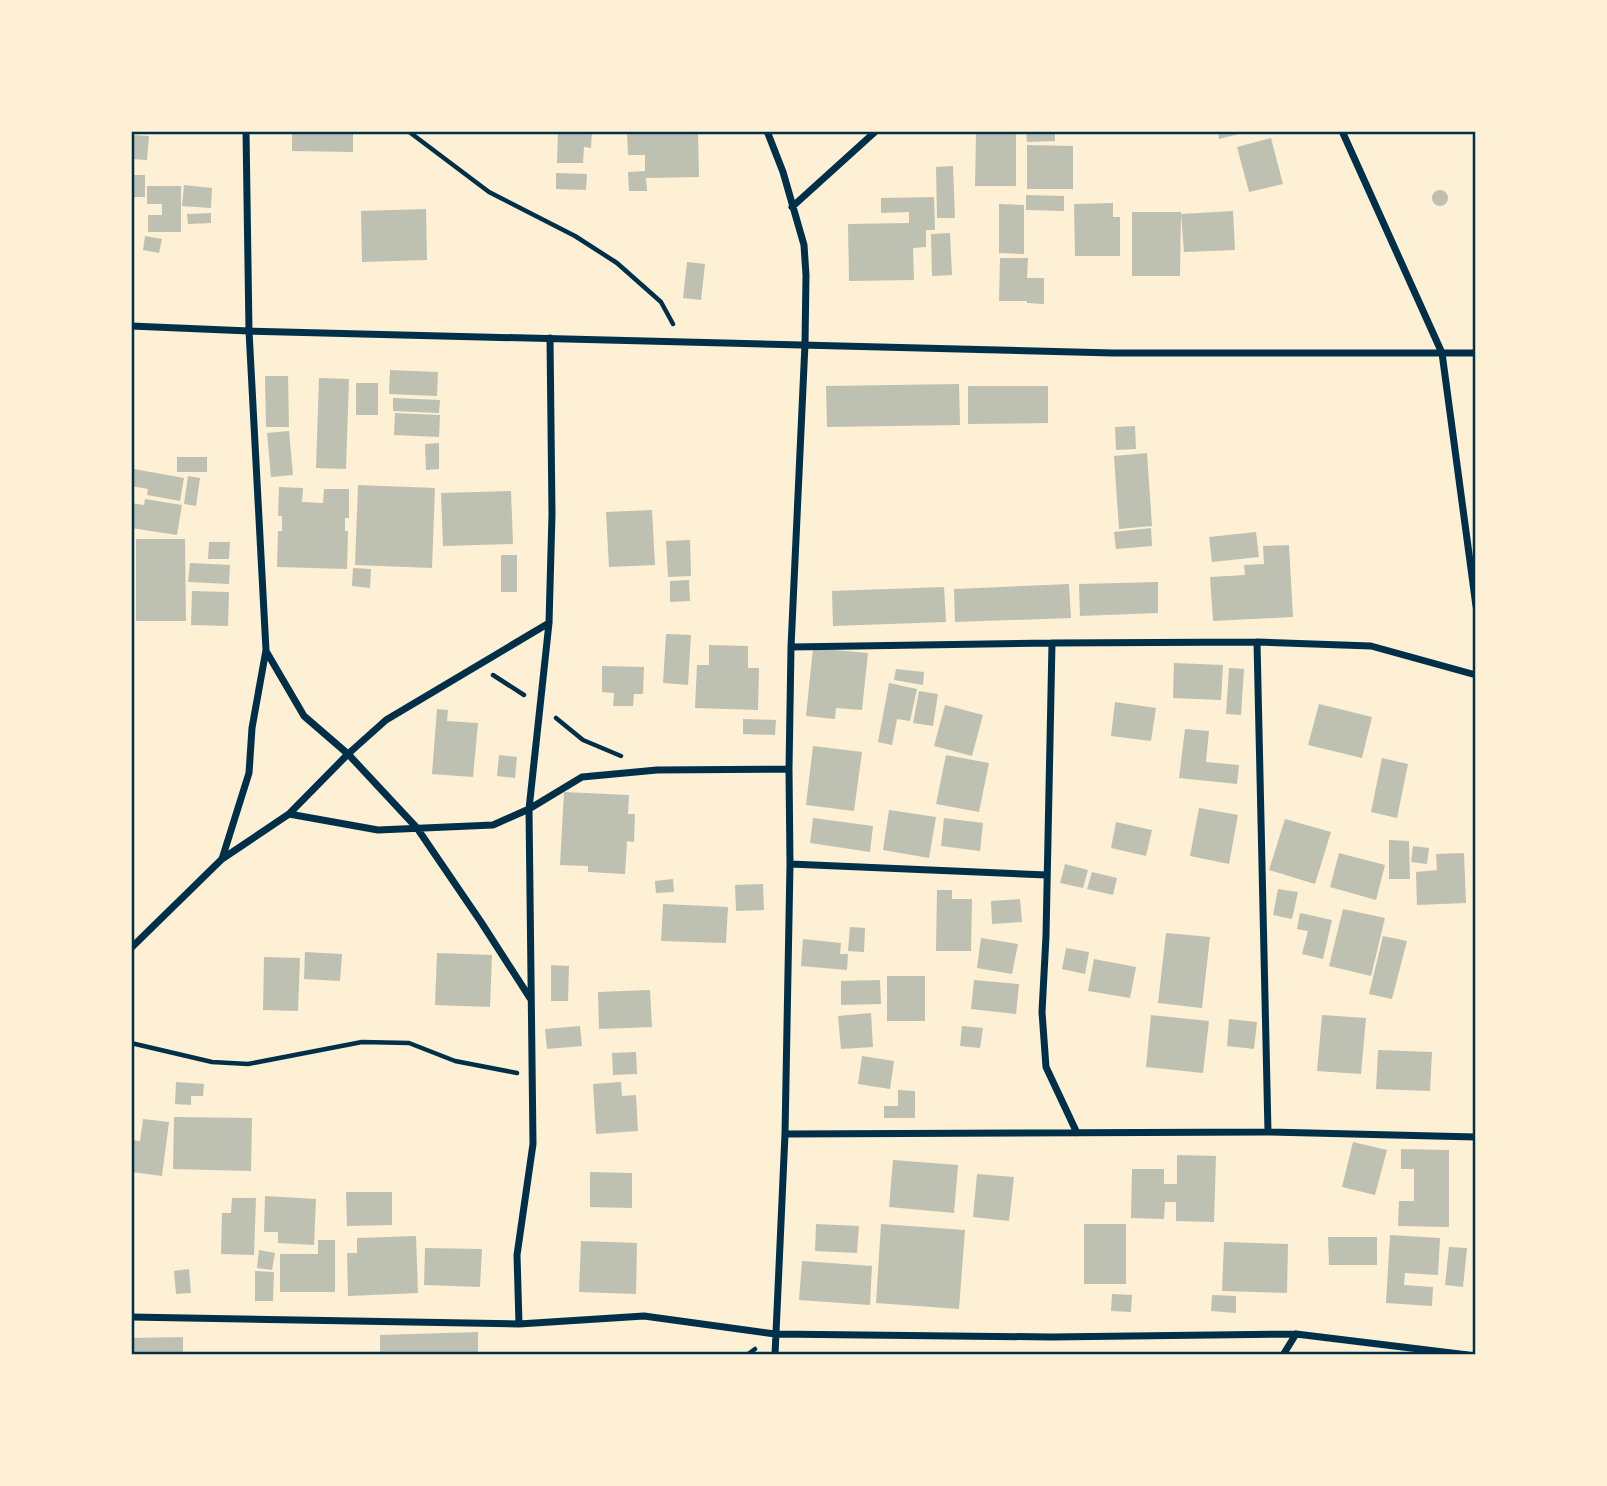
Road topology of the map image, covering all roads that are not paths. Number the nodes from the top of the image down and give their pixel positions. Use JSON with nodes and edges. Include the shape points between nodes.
{"nodes":[{"id":1,"x":246,"y":131,"type":"edge"},
{"id":2,"x":767,"y":131,"type":"edge"},
{"id":3,"x":876,"y":131,"type":"edge"},
{"id":4,"x":1342,"y":131,"type":"edge"},
{"id":5,"x":792,"y":207,"type":"junction"},
{"id":6,"x":131,"y":326,"type":"edge"},
{"id":7,"x":249,"y":331,"type":"junction"},
{"id":8,"x":550,"y":338,"type":"junction"},
{"id":9,"x":805,"y":344,"type":"junction"},
{"id":10,"x":1442,"y":353,"type":"junction"},
{"id":11,"x":1476,"y":353,"type":"edge"},
{"id":12,"x":1476,"y":606,"type":"edge"},
{"id":13,"x":549,"y":623,"type":"junction"},
{"id":14,"x":1257,"y":642,"type":"junction"},
{"id":15,"x":1052,"y":643,"type":"junction"},
{"id":16,"x":791,"y":647,"type":"junction"},
{"id":17,"x":265,"y":650,"type":"junction"},
{"id":18,"x":1476,"y":675,"type":"edge"},
{"id":19,"x":348,"y":754,"type":"junction"},
{"id":20,"x":789,"y":769,"type":"junction"},
{"id":21,"x":528,"y":809,"type":"junction"},
{"id":22,"x":289,"y":814,"type":"junction"},
{"id":23,"x":417,"y":828,"type":"junction"},
{"id":24,"x":222,"y":859,"type":"junction"},
{"id":25,"x":790,"y":864,"type":"junction"},
{"id":26,"x":1047,"y":876,"type":"junction"},
{"id":27,"x":131,"y":948,"type":"edge"},
{"id":28,"x":530,"y":999,"type":"junction"},
{"id":29,"x":1268,"y":1132,"type":"junction"},
{"id":30,"x":1077,"y":1133,"type":"junction"},
{"id":31,"x":785,"y":1134,"type":"junction"},
{"id":32,"x":1476,"y":1137,"type":"edge"},
{"id":33,"x":131,"y":1317,"type":"edge"},
{"id":34,"x":519,"y":1324,"type":"junction"},
{"id":35,"x":775,"y":1334,"type":"junction"},
{"id":36,"x":1296,"y":1334,"type":"junction"},
{"id":37,"x":775,"y":1355,"type":"edge"},
{"id":38,"x":1283,"y":1355,"type":"edge"},
{"id":39,"x":1468,"y":1355,"type":"edge"}],
"edges":[{"from":1,"to":7,"type":"street"},
{"from":2,"to":5,"type":"street"},
{"from":3,"to":5,"type":"street"},
{"from":4,"to":10,"type":"street"},
{"from":5,"to":9,"type":"street","via":[[804,246]]},
{"from":6,"to":7,"type":"street"},
{"from":7,"to":8,"type":"street"},
{"from":7,"to":17,"type":"street"},
{"from":8,"to":9,"type":"street"},
{"from":8,"to":13,"type":"street"},
{"from":9,"to":10,"type":"street","via":[[1113,353]]},
{"from":9,"to":16,"type":"street"},
{"from":10,"to":11,"type":"street"},
{"from":10,"to":12,"type":"street"},
{"from":13,"to":19,"type":"street","via":[[386,720]]},
{"from":13,"to":21,"type":"street"},
{"from":14,"to":15,"type":"street"},
{"from":14,"to":18,"type":"street","via":[[1371,646]]},
{"from":14,"to":29,"type":"street"},
{"from":15,"to":16,"type":"street"},
{"from":15,"to":26,"type":"street"},
{"from":16,"to":20,"type":"street"},
{"from":17,"to":19,"type":"street","via":[[304,716]]},
{"from":17,"to":24,"type":"street","via":[[249,774]]},
{"from":19,"to":22,"type":"street"},
{"from":19,"to":23,"type":"street"},
{"from":20,"to":21,"type":"street","via":[[657,770],[582,777]]},
{"from":20,"to":25,"type":"street"},
{"from":21,"to":23,"type":"street","via":[[494,825]]},
{"from":21,"to":28,"type":"street"},
{"from":22,"to":23,"type":"street","via":[[378,830]]},
{"from":22,"to":24,"type":"street"},
{"from":23,"to":28,"type":"street"},
{"from":24,"to":27,"type":"street"},
{"from":25,"to":26,"type":"street"},
{"from":25,"to":31,"type":"street"},
{"from":26,"to":30,"type":"street","via":[[1042,1013],[1046,1068]]},
{"from":28,"to":34,"type":"street","via":[[533,1144],[517,1255]]},
{"from":29,"to":30,"type":"street"},
{"from":29,"to":32,"type":"street"},
{"from":30,"to":31,"type":"street"},
{"from":31,"to":35,"type":"street"},
{"from":33,"to":34,"type":"street"},
{"from":34,"to":35,"type":"street","via":[[644,1316]]},
{"from":35,"to":36,"type":"street"},
{"from":35,"to":37,"type":"street"},
{"from":36,"to":38,"type":"street"},
{"from":36,"to":39,"type":"street"}]}
